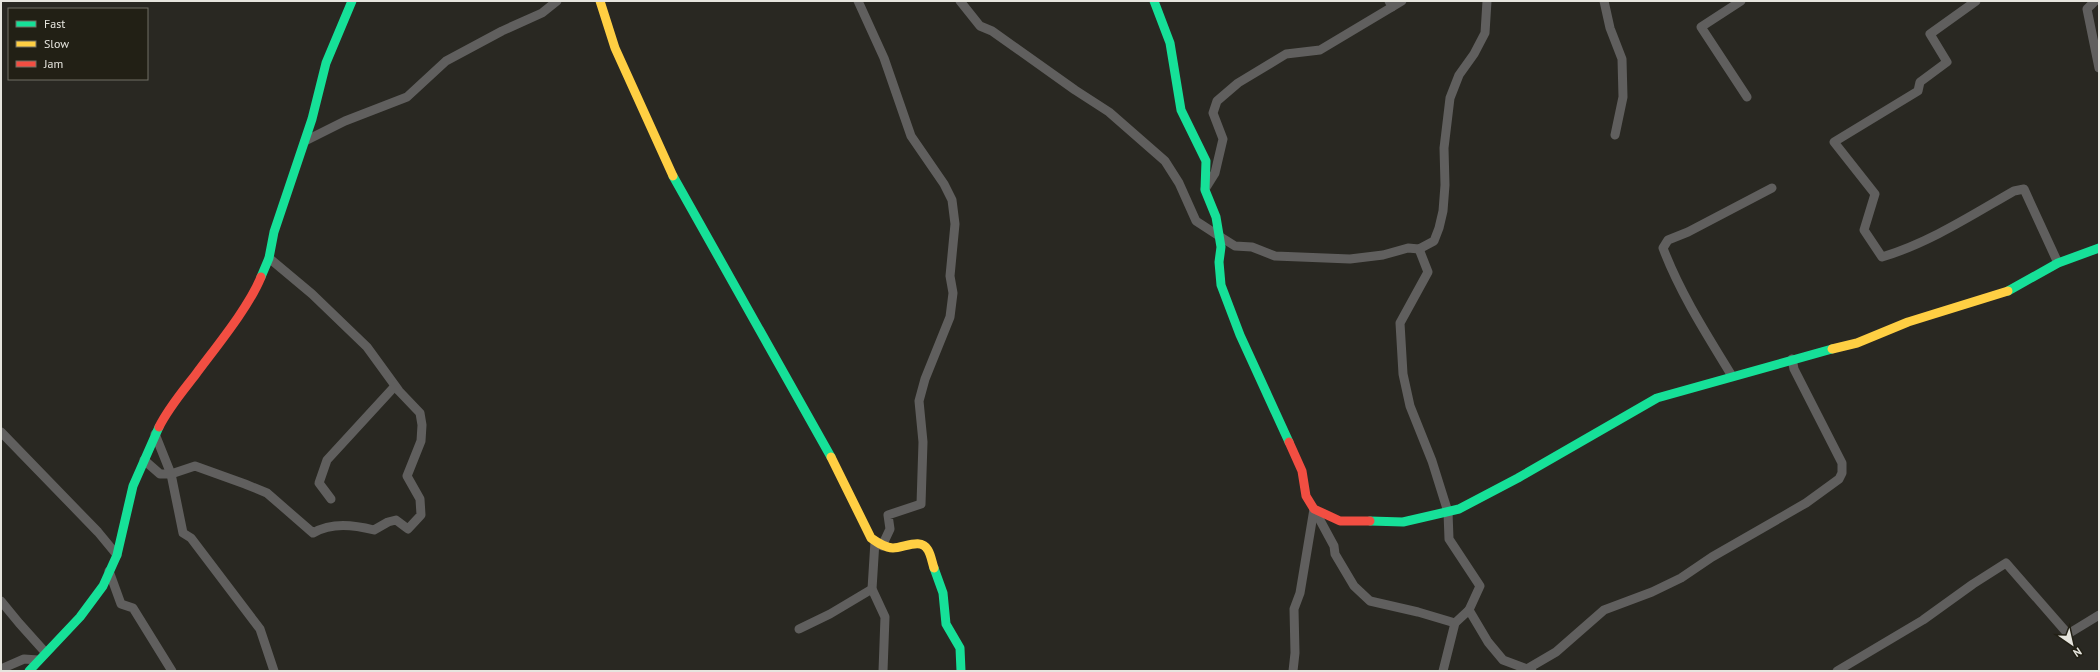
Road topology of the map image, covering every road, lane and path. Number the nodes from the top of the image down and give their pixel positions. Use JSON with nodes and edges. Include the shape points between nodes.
{"nodes":[{"id":1,"x":352,"y":1,"type":"edge"},
{"id":2,"x":557,"y":1,"type":"edge"},
{"id":3,"x":600,"y":1,"type":"edge"},
{"id":4,"x":858,"y":1,"type":"edge"},
{"id":5,"x":960,"y":1,"type":"edge"},
{"id":6,"x":1154,"y":1,"type":"edge"},
{"id":7,"x":1402,"y":1,"type":"edge"},
{"id":8,"x":1487,"y":1,"type":"edge"},
{"id":9,"x":1604,"y":1,"type":"edge"},
{"id":10,"x":1741,"y":1,"type":"edge"},
{"id":11,"x":1976,"y":1,"type":"edge"},
{"id":12,"x":2095,"y":1,"type":"edge"},
{"id":13,"x":1390,"y":4,"type":"edge"},
{"id":14,"x":2099,"y":68,"type":"edge"},
{"id":15,"x":1747,"y":97,"type":"dead end"},
{"id":16,"x":1615,"y":135,"type":"dead end"},
{"id":17,"x":305,"y":141,"type":"junction"},
{"id":18,"x":1772,"y":188,"type":"dead end"},
{"id":19,"x":1205,"y":190,"type":"junction"},
{"id":20,"x":1219,"y":236,"type":"junction"},
{"id":21,"x":2099,"y":248,"type":"edge"},
{"id":22,"x":1419,"y":249,"type":"junction"},
{"id":23,"x":269,"y":258,"type":"junction"},
{"id":24,"x":2058,"y":263,"type":"junction"},
{"id":25,"x":1792,"y":359,"type":"junction"},
{"id":26,"x":1732,"y":376,"type":"junction"},
{"id":27,"x":395,"y":386,"type":"junction"},
{"id":28,"x":1,"y":432,"type":"edge"},
{"id":29,"x":156,"y":434,"type":"junction"},
{"id":30,"x":144,"y":460,"type":"junction"},
{"id":31,"x":171,"y":474,"type":"junction"},
{"id":32,"x":331,"y":499,"type":"dead end"},
{"id":33,"x":1314,"y":509,"type":"junction"},
{"id":34,"x":1448,"y":512,"type":"junction"},
{"id":35,"x":879,"y":544,"type":"junction"},
{"id":36,"x":118,"y":555,"type":"junction"},
{"id":37,"x":109,"y":571,"type":"junction"},
{"id":38,"x":872,"y":589,"type":"junction"},
{"id":39,"x":1,"y":600,"type":"edge"},
{"id":40,"x":1469,"y":610,"type":"junction"},
{"id":41,"x":2099,"y":615,"type":"edge"},
{"id":42,"x":1455,"y":623,"type":"junction"},
{"id":43,"x":799,"y":629,"type":"dead end"},
{"id":44,"x":45,"y":652,"type":"junction"},
{"id":45,"x":38,"y":660,"type":"junction"},
{"id":46,"x":1,"y":669,"type":"edge"},
{"id":47,"x":1530,"y":670,"type":"edge"},
{"id":48,"x":29,"y":671,"type":"edge"},
{"id":49,"x":172,"y":671,"type":"edge"},
{"id":50,"x":274,"y":671,"type":"edge"},
{"id":51,"x":883,"y":671,"type":"edge"},
{"id":52,"x":962,"y":671,"type":"edge"},
{"id":53,"x":1293,"y":671,"type":"edge"},
{"id":54,"x":1443,"y":671,"type":"edge"},
{"id":55,"x":1837,"y":671,"type":"edge"}],
"edges":[{"from":1,"to":17,"type":"street","via":[[326,63]]},
{"from":2,"to":17,"type":"street","via":[[542,13],[502,30],[446,61],[407,97],[345,121]]},
{"from":3,"to":35,"type":"street","via":[[615,48],[663,158],[693,215],[828,449],[871,538]]},
{"from":4,"to":35,"type":"street","via":[[884,58],[911,136],[952,200],[956,224],[950,276],[950,317],[925,378],[919,401],[923,442],[921,504],[888,514],[890,529]]},
{"from":5,"to":20,"type":"street","via":[[980,26],[992,31],[1109,112],[1165,161],[1179,183],[1196,221]]},
{"from":6,"to":19,"type":"street","via":[[1170,43],[1181,110],[1206,161]]},
{"from":7,"to":13,"type":"street"},
{"from":8,"to":22,"type":"street","via":[[1485,33],[1459,75],[1450,98],[1444,148],[1445,185],[1439,228],[1434,241]]},
{"from":9,"to":16,"type":"street","via":[[1610,28],[1622,59],[1623,97]]},
{"from":10,"to":15,"type":"street","via":[[1702,27]]},
{"from":11,"to":24,"type":"street","via":[[1930,34],[1947,62],[1920,82],[1918,91],[1834,142],[1875,194],[1864,230],[1882,257],[1899,252],[1941,232],[2014,191],[2024,189]]},
{"from":12,"to":14,"type":"street","via":[[2087,8]]},
{"from":13,"to":19,"type":"street","via":[[1320,50],[1286,54],[1238,84],[1217,101],[1212,113],[1223,138],[1215,173]]},
{"from":17,"to":23,"type":"street","via":[[274,232]]},
{"from":18,"to":26,"type":"street","via":[[1668,240],[1663,248],[1669,265],[1695,314]]},
{"from":19,"to":20,"type":"street","via":[[1216,217]]},
{"from":20,"to":22,"type":"street","via":[[1235,246],[1252,247],[1275,256],[1350,259],[1383,255],[1408,248]]},
{"from":20,"to":33,"type":"street","via":[[1221,285],[1240,335],[1302,471],[1306,496]]},
{"from":21,"to":24,"type":"street"},
{"from":22,"to":34,"type":"street","via":[[1428,272],[1400,323],[1403,374],[1410,406],[1432,461]]},
{"from":23,"to":27,"type":"street","via":[[312,294],[367,348]]},
{"from":23,"to":29,"type":"street","via":[[259,282],[243,308],[169,408]]},
{"from":24,"to":25,"type":"street","via":[[2010,290],[1908,322],[1857,343]]},
{"from":25,"to":26,"type":"street"},
{"from":25,"to":47,"type":"street","via":[[1794,369],[1842,463],[1839,479],[1806,503],[1712,556],[1681,578],[1604,610],[1556,652]]},
{"from":26,"to":34,"type":"street","via":[[1657,398],[1518,478],[1459,509]]},
{"from":27,"to":31,"type":"street","via":[[420,413],[422,425],[419,449],[407,476],[420,498],[421,515],[408,529],[396,520],[374,530],[352,524],[324,527],[313,533],[266,493],[194,466]]},
{"from":27,"to":32,"type":"street","via":[[327,460],[319,483]]},
{"from":28,"to":36,"type":"street"},
{"from":29,"to":30,"type":"street"},
{"from":29,"to":31,"type":"street"},
{"from":30,"to":31,"type":"street","via":[[160,474]]},
{"from":30,"to":36,"type":"street","via":[[133,486]]},
{"from":31,"to":50,"type":"street","via":[[183,533],[191,538],[260,629]]},
{"from":33,"to":34,"type":"street","via":[[1340,520],[1362,522],[1403,522]]},
{"from":33,"to":42,"type":"street","via":[[1334,546],[1335,554],[1354,586],[1370,601]]},
{"from":33,"to":53,"type":"street","via":[[1300,593],[1294,609]]},
{"from":34,"to":40,"type":"street","via":[[1449,539],[1480,586]]},
{"from":35,"to":38,"type":"street"},
{"from":35,"to":52,"type":"street","via":[[895,548],[915,542],[923,544],[928,549],[943,593],[946,624],[960,648]]},
{"from":36,"to":37,"type":"street"},
{"from":37,"to":44,"type":"street","via":[[103,586],[80,617]]},
{"from":37,"to":49,"type":"street","via":[[121,604],[133,608]]},
{"from":38,"to":43,"type":"street"},
{"from":38,"to":51,"type":"street","via":[[885,617]]},
{"from":39,"to":44,"type":"street"},
{"from":40,"to":42,"type":"street"},
{"from":40,"to":47,"type":"street","via":[[1488,642],[1503,660]]},
{"from":41,"to":55,"type":"street","via":[[2068,634],[2006,563],[1923,620]]},
{"from":42,"to":54,"type":"street"},
{"from":44,"to":45,"type":"street"},
{"from":45,"to":46,"type":"street","via":[[24,659]]},
{"from":45,"to":48,"type":"street"}]}
